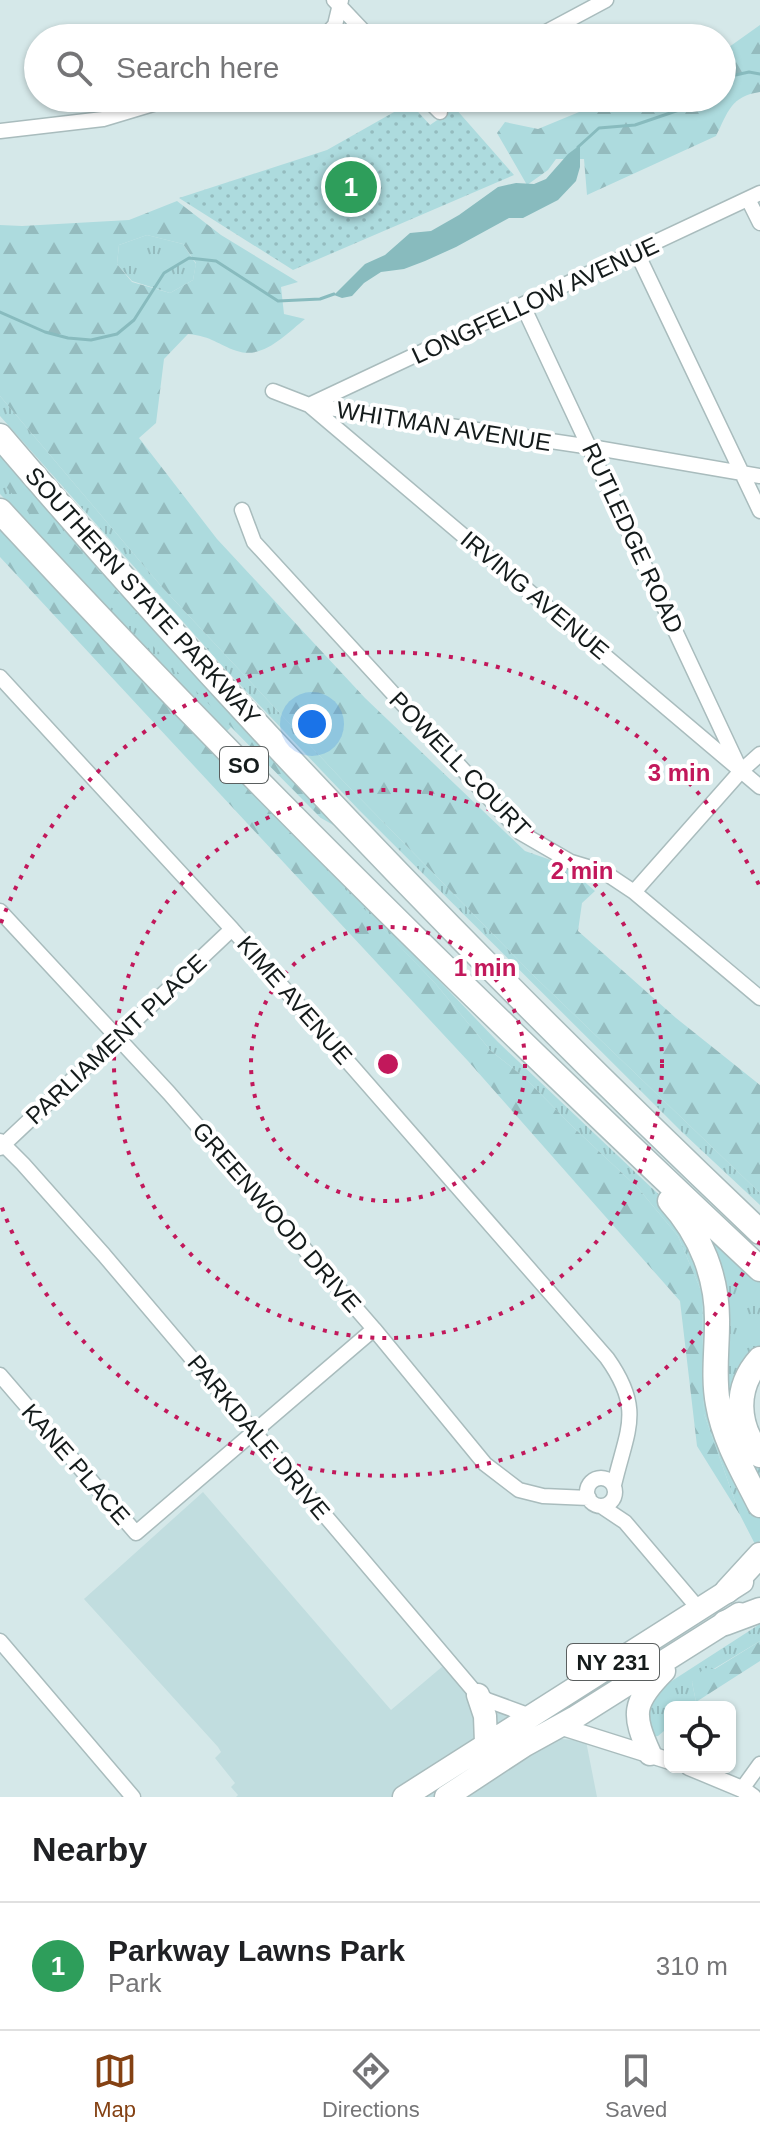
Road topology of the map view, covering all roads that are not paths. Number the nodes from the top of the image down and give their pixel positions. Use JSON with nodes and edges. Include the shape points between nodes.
{"nodes":[{"id":1,"x":606,"y":0,"type":"edge"},
{"id":2,"x":338,"y":2,"type":"edge"},
{"id":3,"x":335,"y":24,"type":"edge"},
{"id":4,"x":358,"y":24,"type":"edge"},
{"id":5,"x":561,"y":24,"type":"edge"},
{"id":6,"x":126,"y":112,"type":"edge"},
{"id":7,"x":0,"y":131,"type":"edge"},
{"id":8,"x":754,"y":196,"type":"edge"},
{"id":9,"x":760,"y":223,"type":"edge"},
{"id":10,"x":637,"y":253,"type":"junction"},
{"id":11,"x":523,"y":306,"type":"junction"},
{"id":12,"x":273,"y":391,"type":"dead end"},
{"id":13,"x":309,"y":405,"type":"junction"},
{"id":14,"x":0,"y":436,"type":"edge"},
{"id":15,"x":591,"y":447,"type":"junction"},
{"id":16,"x":743,"y":473,"type":"junction"},
{"id":17,"x":760,"y":476,"type":"edge"},
{"id":18,"x":242,"y":510,"type":"dead end"},
{"id":19,"x":0,"y":511,"type":"edge"},
{"id":20,"x":760,"y":511,"type":"edge"},
{"id":21,"x":0,"y":677,"type":"edge"},
{"id":22,"x":760,"y":754,"type":"edge"},
{"id":23,"x":741,"y":771,"type":"junction"},
{"id":24,"x":760,"y":787,"type":"edge"},
{"id":25,"x":634,"y":892,"type":"junction"},
{"id":26,"x":0,"y":911,"type":"edge"},
{"id":27,"x":232,"y":929,"type":"junction"},
{"id":28,"x":760,"y":998,"type":"edge"},
{"id":29,"x":117,"y":1036,"type":"junction"},
{"id":30,"x":614,"y":1131,"type":"junction"},
{"id":31,"x":1,"y":1145,"type":"edge"},
{"id":32,"x":678,"y":1153,"type":"junction"},
{"id":33,"x":760,"y":1214,"type":"edge"},
{"id":34,"x":760,"y":1232,"type":"edge"},
{"id":35,"x":760,"y":1269,"type":"edge"},
{"id":36,"x":374,"y":1329,"type":"junction"},
{"id":37,"x":760,"y":1359,"type":"edge"},
{"id":38,"x":0,"y":1375,"type":"edge"},
{"id":39,"x":255,"y":1432,"type":"junction"},
{"id":40,"x":760,"y":1455,"type":"edge"},
{"id":41,"x":602,"y":1491,"type":"junction"},
{"id":42,"x":760,"y":1505,"type":"edge"},
{"id":43,"x":760,"y":1555,"type":"edge"},
{"id":44,"x":760,"y":1571,"type":"edge"},
{"id":45,"x":727,"y":1591,"type":"junction"},
{"id":46,"x":760,"y":1601,"type":"edge"},
{"id":47,"x":698,"y":1608,"type":"junction"},
{"id":48,"x":760,"y":1610,"type":"edge"},
{"id":49,"x":725,"y":1623,"type":"junction"},
{"id":50,"x":0,"y":1641,"type":"edge"},
{"id":51,"x":689,"y":1646,"type":"junction"},
{"id":52,"x":478,"y":1695,"type":"junction"},
{"id":53,"x":528,"y":1715,"type":"junction"},
{"id":54,"x":559,"y":1726,"type":"junction"},
{"id":55,"x":486,"y":1743,"type":"junction"},
{"id":56,"x":660,"y":1757,"type":"edge"},
{"id":57,"x":760,"y":1764,"type":"edge"},
{"id":58,"x":702,"y":1773,"type":"edge"},
{"id":59,"x":747,"y":1793,"type":"edge"},
{"id":60,"x":133,"y":1797,"type":"edge"},
{"id":61,"x":404,"y":1797,"type":"edge"},
{"id":62,"x":446,"y":1797,"type":"edge"}],
"edges":[{"from":1,"to":5,"type":"street"},
{"from":2,"to":3,"type":"street"},
{"from":2,"to":4,"type":"street"},
{"from":6,"to":7,"type":"street"},
{"from":8,"to":9,"type":"street"},
{"from":8,"to":10,"type":"street","name":"LONGFELLOW AVENUE"},
{"from":10,"to":11,"type":"street","name":"LONGFELLOW AVENUE"},
{"from":10,"to":16,"type":"street"},
{"from":11,"to":13,"type":"street","name":"LONGFELLOW AVENUE"},
{"from":11,"to":15,"type":"street","name":"RUTLEDGE ROAD"},
{"from":12,"to":13,"type":"street","name":"WHITMAN AVENUE"},
{"from":13,"to":15,"type":"street","name":"WHITMAN AVENUE"},
{"from":13,"to":23,"type":"street","name":"IRVING AVENUE"},
{"from":14,"to":32,"type":"highway","name":"SOUTHERN STATE PARKWAY","number":"SO","via":[[333,806]]},
{"from":15,"to":16,"type":"street","name":"WHITMAN AVENUE"},
{"from":15,"to":23,"type":"street","name":"RUTLEDGE ROAD"},
{"from":16,"to":17,"type":"street","name":"WHITMAN AVENUE"},
{"from":16,"to":20,"type":"street"},
{"from":18,"to":25,"type":"street","name":"POWELL COURT","via":[[254,542],[521,833]]},
{"from":19,"to":30,"type":"highway","name":"SOUTHERN STATE PARKWAY","number":"SO","via":[[303,826]]},
{"from":21,"to":27,"type":"street","name":"KIME AVENUE"},
{"from":22,"to":23,"type":"street"},
{"from":23,"to":24,"type":"street","name":"IRVING AVENUE"},
{"from":23,"to":25,"type":"street"},
{"from":25,"to":28,"type":"street","name":"POWELL COURT"},
{"from":26,"to":29,"type":"street","name":"GREENWOOD DRIVE"},
{"from":27,"to":29,"type":"street","name":"PARLIAMENT PLACE"},
{"from":27,"to":41,"type":"street","name":"KIME AVENUE","via":[[607,1358],[630,1405],[620,1457]]},
{"from":29,"to":31,"type":"street","name":"PARLIAMENT PLACE"},
{"from":29,"to":36,"type":"street","name":"GREENWOOD DRIVE"},
{"from":30,"to":35,"type":"highway","name":"SOUTHERN STATE PARKWAY","number":"SO"},
{"from":30,"to":42,"type":"highway","via":[[687,1221],[703,1250],[717,1309],[720,1415]]},
{"from":31,"to":39,"type":"street","name":"PARKDALE DRIVE","via":[[74,1221]]},
{"from":32,"to":33,"type":"highway"},
{"from":32,"to":34,"type":"highway","name":"SOUTHERN STATE PARKWAY","number":"SO"},
{"from":36,"to":39,"type":"street","name":"KANE PLACE"},
{"from":36,"to":41,"type":"street","name":"GREENWOOD DRIVE","via":[[501,1478],[543,1496]]},
{"from":37,"to":40,"type":"highway","via":[[746,1380],[740,1403],[744,1428]]},
{"from":38,"to":39,"type":"street","name":"KANE PLACE","via":[[136,1533]]},
{"from":39,"to":52,"type":"street","name":"PARKDALE DRIVE"},
{"from":41,"to":47,"type":"street"},
{"from":43,"to":45,"type":"highway"},
{"from":44,"to":45,"type":"main road","number":"NY 231"},
{"from":45,"to":47,"type":"main road","number":"NY 231"},
{"from":46,"to":49,"type":"main road","number":"NY 231"},
{"from":47,"to":53,"type":"main road","number":"NY 231"},
{"from":48,"to":49,"type":"highway"},
{"from":49,"to":51,"type":"main road","number":"NY 231"},
{"from":50,"to":60,"type":"street"},
{"from":51,"to":54,"type":"main road","number":"NY 231"},
{"from":51,"to":56,"type":"main road","via":[[639,1700],[637,1723]]},
{"from":52,"to":53,"type":"street","name":"PARKDALE DRIVE"},
{"from":52,"to":55,"type":"main road"},
{"from":53,"to":54,"type":"street"},
{"from":53,"to":55,"type":"main road","number":"NY 231"},
{"from":54,"to":56,"type":"street"},
{"from":54,"to":62,"type":"main road","number":"NY 231"},
{"from":55,"to":61,"type":"main road","number":"NY 231"},
{"from":57,"to":59,"type":"street"},
{"from":58,"to":59,"type":"street"}]}
